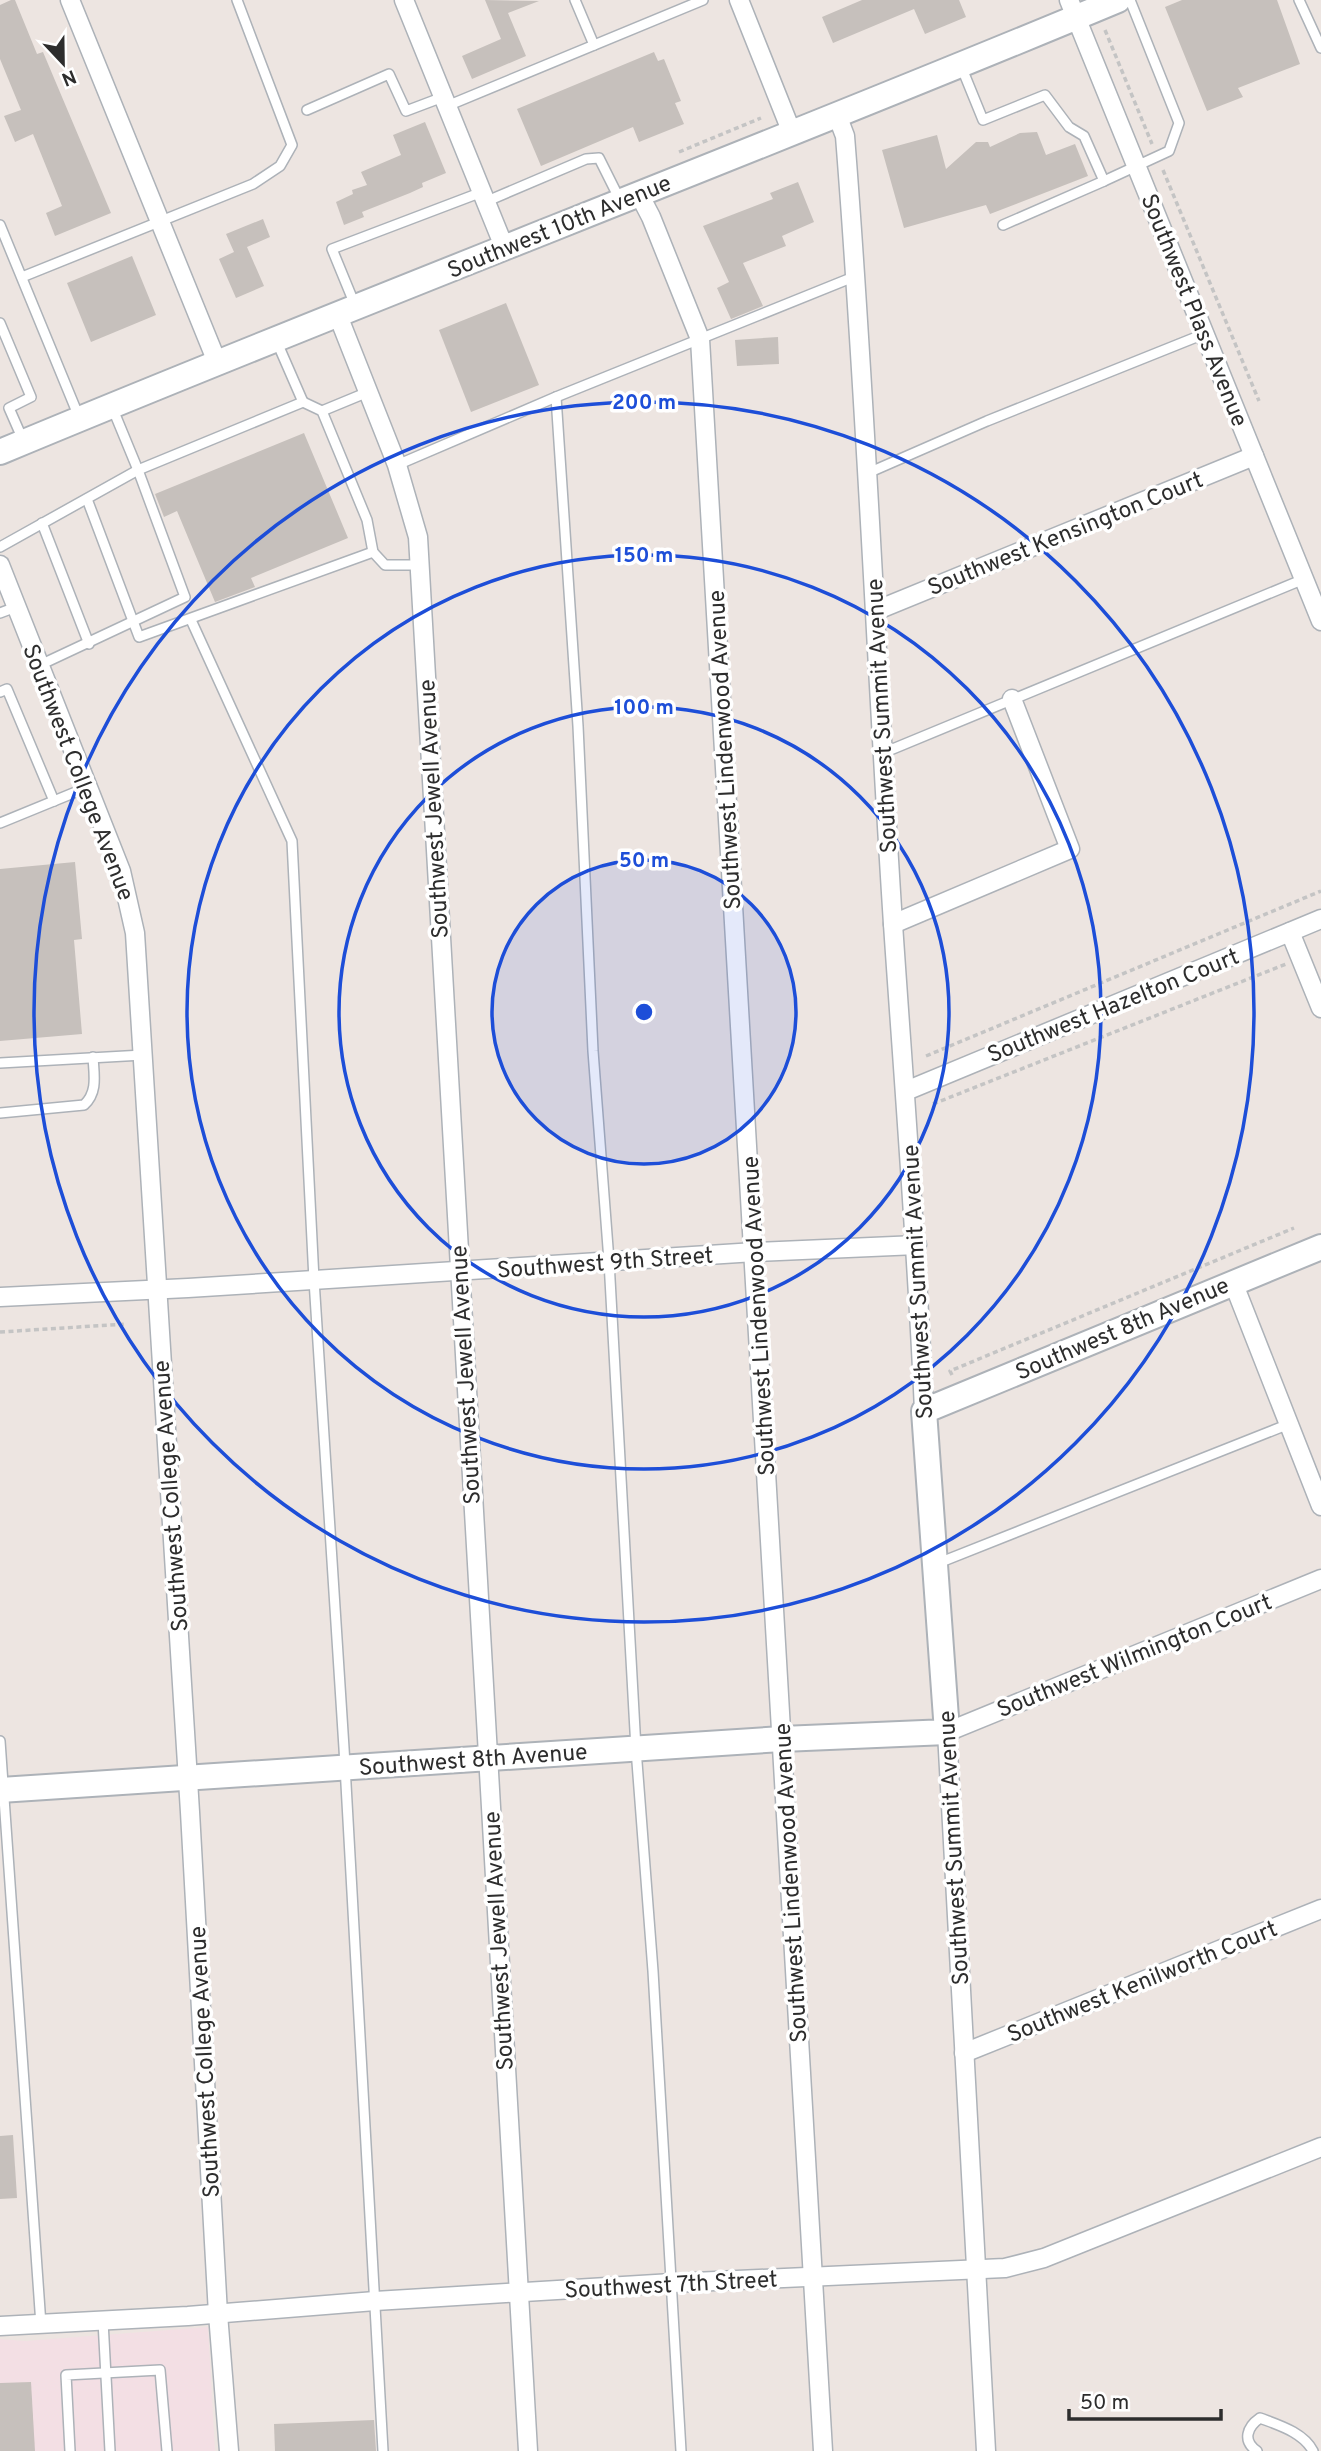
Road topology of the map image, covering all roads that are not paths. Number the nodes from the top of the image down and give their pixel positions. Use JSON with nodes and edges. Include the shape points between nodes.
{"nodes":[{"id":1,"x":70,"y":0,"type":"edge"},
{"id":2,"x":237,"y":0,"type":"edge"},
{"id":3,"x":404,"y":0,"type":"edge"},
{"id":4,"x":575,"y":0,"type":"edge"},
{"id":5,"x":703,"y":0,"type":"edge"},
{"id":6,"x":739,"y":0,"type":"edge"},
{"id":7,"x":1118,"y":0,"type":"edge"},
{"id":8,"x":1130,"y":0,"type":"edge"},
{"id":9,"x":1299,"y":0,"type":"edge"},
{"id":10,"x":1072,"y":9,"type":"edge"},
{"id":11,"x":594,"y":45,"type":"junction"},
{"id":12,"x":1321,"y":48,"type":"edge"},
{"id":13,"x":961,"y":65,"type":"junction"},
{"id":14,"x":445,"y":101,"type":"junction"},
{"id":15,"x":307,"y":110,"type":"dead end"},
{"id":16,"x":837,"y":115,"type":"junction"},
{"id":17,"x":792,"y":133,"type":"junction"},
{"id":18,"x":1136,"y":167,"type":"junction"},
{"id":19,"x":1104,"y":181,"type":"junction"},
{"id":20,"x":484,"y":197,"type":"junction"},
{"id":21,"x":630,"y":198,"type":"junction"},
{"id":22,"x":161,"y":223,"type":"junction"},
{"id":23,"x":0,"y":225,"type":"edge"},
{"id":24,"x":1003,"y":225,"type":"dead end"},
{"id":25,"x":505,"y":249,"type":"junction"},
{"id":26,"x":856,"y":276,"type":"junction"},
{"id":27,"x":22,"y":277,"type":"junction"},
{"id":28,"x":346,"y":310,"type":"junction"},
{"id":29,"x":0,"y":323,"type":"edge"},
{"id":30,"x":1204,"y":334,"type":"junction"},
{"id":31,"x":276,"y":338,"type":"junction"},
{"id":32,"x":699,"y":339,"type":"junction"},
{"id":33,"x":217,"y":362,"type":"junction"},
{"id":34,"x":368,"y":392,"type":"junction"},
{"id":35,"x":556,"y":397,"type":"junction"},
{"id":36,"x":303,"y":402,"type":"junction"},
{"id":37,"x":111,"y":405,"type":"junction"},
{"id":38,"x":321,"y":411,"type":"junction"},
{"id":39,"x":80,"y":418,"type":"junction"},
{"id":40,"x":23,"y":442,"type":"junction"},
{"id":41,"x":0,"y":452,"type":"edge"},
{"id":42,"x":1254,"y":456,"type":"junction"},
{"id":43,"x":397,"y":465,"type":"junction"},
{"id":44,"x":138,"y":470,"type":"junction"},
{"id":45,"x":868,"y":473,"type":"junction"},
{"id":46,"x":87,"y":499,"type":"junction"},
{"id":47,"x":42,"y":523,"type":"junction"},
{"id":48,"x":0,"y":547,"type":"edge"},
{"id":49,"x":373,"y":552,"type":"junction"},
{"id":50,"x":0,"y":565,"type":"edge"},
{"id":51,"x":419,"y":565,"type":"junction"},
{"id":52,"x":1304,"y":579,"type":"junction"},
{"id":53,"x":8,"y":610,"type":"edge"},
{"id":54,"x":875,"y":611,"type":"junction"},
{"id":55,"x":191,"y":620,"type":"junction"},
{"id":56,"x":1321,"y":621,"type":"edge"},
{"id":57,"x":133,"y":622,"type":"junction"},
{"id":58,"x":89,"y":644,"type":"junction"},
{"id":59,"x":40,"y":666,"type":"junction"},
{"id":60,"x":0,"y":692,"type":"edge"},
{"id":61,"x":1012,"y":699,"type":"junction"},
{"id":62,"x":883,"y":752,"type":"junction"},
{"id":63,"x":88,"y":787,"type":"junction"},
{"id":64,"x":54,"y":802,"type":"junction"},
{"id":65,"x":0,"y":823,"type":"edge"},
{"id":66,"x":1321,"y":919,"type":"edge"},
{"id":67,"x":893,"y":924,"type":"junction"},
{"id":68,"x":1290,"y":932,"type":"junction"},
{"id":69,"x":1321,"y":1008,"type":"edge"},
{"id":70,"x":143,"y":1055,"type":"junction"},
{"id":71,"x":93,"y":1058,"type":"junction"},
{"id":72,"x":0,"y":1063,"type":"edge"},
{"id":73,"x":906,"y":1091,"type":"junction"},
{"id":74,"x":0,"y":1113,"type":"edge"},
{"id":75,"x":917,"y":1245,"type":"junction"},
{"id":76,"x":1321,"y":1247,"type":"edge"},
{"id":77,"x":755,"y":1252,"type":"junction"},
{"id":78,"x":609,"y":1261,"type":"junction"},
{"id":79,"x":460,"y":1272,"type":"junction"},
{"id":80,"x":314,"y":1280,"type":"junction"},
{"id":81,"x":1233,"y":1282,"type":"junction"},
{"id":82,"x":157,"y":1288,"type":"junction"},
{"id":83,"x":0,"y":1297,"type":"edge"},
{"id":84,"x":924,"y":1411,"type":"junction"},
{"id":85,"x":1289,"y":1424,"type":"junction"},
{"id":86,"x":1321,"y":1506,"type":"edge"},
{"id":87,"x":934,"y":1565,"type":"junction"},
{"id":88,"x":1321,"y":1579,"type":"edge"},
{"id":89,"x":947,"y":1732,"type":"junction"},
{"id":90,"x":782,"y":1739,"type":"junction"},
{"id":91,"x":0,"y":1741,"type":"edge"},
{"id":92,"x":636,"y":1749,"type":"junction"},
{"id":93,"x":487,"y":1758,"type":"junction"},
{"id":94,"x":345,"y":1767,"type":"junction"},
{"id":95,"x":188,"y":1777,"type":"junction"},
{"id":96,"x":2,"y":1790,"type":"edge"},
{"id":97,"x":10,"y":1888,"type":"junction"},
{"id":98,"x":0,"y":1894,"type":"edge"},
{"id":99,"x":1321,"y":1909,"type":"edge"},
{"id":100,"x":964,"y":2053,"type":"junction"},
{"id":101,"x":1321,"y":2147,"type":"edge"},
{"id":102,"x":976,"y":2267,"type":"junction"},
{"id":103,"x":812,"y":2276,"type":"junction"},
{"id":104,"x":672,"y":2283,"type":"junction"},
{"id":105,"x":518,"y":2292,"type":"junction"},
{"id":106,"x":375,"y":2301,"type":"junction"},
{"id":107,"x":218,"y":2314,"type":"junction"},
{"id":108,"x":103,"y":2321,"type":"junction"},
{"id":109,"x":41,"y":2325,"type":"junction"},
{"id":110,"x":0,"y":2326,"type":"edge"},
{"id":111,"x":106,"y":2372,"type":"junction"},
{"id":112,"x":70,"y":2451,"type":"edge"},
{"id":113,"x":110,"y":2451,"type":"edge"},
{"id":114,"x":167,"y":2451,"type":"edge"},
{"id":115,"x":229,"y":2451,"type":"edge"},
{"id":116,"x":383,"y":2451,"type":"edge"},
{"id":117,"x":528,"y":2451,"type":"edge"},
{"id":118,"x":681,"y":2451,"type":"edge"},
{"id":119,"x":823,"y":2451,"type":"edge"},
{"id":120,"x":986,"y":2451,"type":"edge"},
{"id":121,"x":1257,"y":2451,"type":"edge"},
{"id":122,"x":1313,"y":2451,"type":"edge"}],
"edges":[{"from":1,"to":22,"type":"street"},
{"from":2,"to":22,"type":"lane","via":[[292,145],[280,166],[253,184]]},
{"from":3,"to":14,"type":"street"},
{"from":4,"to":11,"type":"lane"},
{"from":5,"to":11,"type":"lane"},
{"from":6,"to":17,"type":"street"},
{"from":7,"to":10,"type":"street","name":"Southwest 10th Avenue"},
{"from":8,"to":18,"type":"lane","via":[[1179,123],[1169,151]]},
{"from":9,"to":12,"type":"lane"},
{"from":10,"to":13,"type":"street","name":"Southwest 10th Avenue"},
{"from":10,"to":18,"type":"street","name":"Southwest Plass Avenue"},
{"from":11,"to":14,"type":"lane"},
{"from":13,"to":16,"type":"street","name":"Southwest 10th Avenue"},
{"from":13,"to":19,"type":"lane","via":[[982,120],[1045,95],[1069,127],[1084,136]]},
{"from":14,"to":15,"type":"lane","via":[[406,110],[390,74]]},
{"from":14,"to":20,"type":"street"},
{"from":16,"to":17,"type":"street","name":"Southwest 10th Avenue"},
{"from":16,"to":26,"type":"street","name":"Southwest Summit Avenue","via":[[845,136]]},
{"from":17,"to":21,"type":"street","name":"Southwest 10th Avenue"},
{"from":18,"to":19,"type":"lane"},
{"from":18,"to":30,"type":"street","name":"Southwest Plass Avenue"},
{"from":19,"to":24,"type":"lane"},
{"from":20,"to":21,"type":"lane","via":[[586,159],[599,159]]},
{"from":20,"to":25,"type":"street"},
{"from":20,"to":28,"type":"lane","via":[[332,249]]},
{"from":21,"to":25,"type":"street","name":"Southwest 10th Avenue"},
{"from":21,"to":32,"type":"street","name":"Southwest Lindenwood Avenue","via":[[651,217]]},
{"from":22,"to":27,"type":"lane"},
{"from":22,"to":33,"type":"street"},
{"from":23,"to":27,"type":"lane"},
{"from":25,"to":28,"type":"street","name":"Southwest 10th Avenue"},
{"from":26,"to":32,"type":"lane"},
{"from":26,"to":45,"type":"street","name":"Southwest Summit Avenue"},
{"from":27,"to":39,"type":"lane"},
{"from":28,"to":31,"type":"street","name":"Southwest 10th Avenue"},
{"from":28,"to":34,"type":"street","name":"Southwest Jewell Avenue"},
{"from":29,"to":40,"type":"lane","via":[[31,397],[9,408]]},
{"from":30,"to":42,"type":"street","name":"Southwest Plass Avenue"},
{"from":30,"to":45,"type":"lane"},
{"from":31,"to":33,"type":"street","name":"Southwest 10th Avenue"},
{"from":31,"to":36,"type":"lane"},
{"from":32,"to":35,"type":"lane"},
{"from":32,"to":77,"type":"street","name":"Southwest Lindenwood Avenue"},
{"from":33,"to":37,"type":"street","name":"Southwest 10th Avenue"},
{"from":34,"to":38,"type":"lane"},
{"from":34,"to":43,"type":"street","name":"Southwest Jewell Avenue"},
{"from":35,"to":43,"type":"lane"},
{"from":35,"to":78,"type":"lane"},
{"from":36,"to":38,"type":"lane"},
{"from":36,"to":44,"type":"lane"},
{"from":37,"to":39,"type":"street","name":"Southwest 10th Avenue"},
{"from":37,"to":44,"type":"lane"},
{"from":38,"to":49,"type":"lane","via":[[367,520]]},
{"from":39,"to":40,"type":"street","name":"Southwest 10th Avenue"},
{"from":40,"to":41,"type":"street","name":"Southwest 10th Avenue"},
{"from":42,"to":52,"type":"street","name":"Southwest Plass Avenue"},
{"from":42,"to":54,"type":"street","name":"Southwest Kensington Court"},
{"from":43,"to":51,"type":"street","name":"Southwest Jewell Avenue","via":[[414,521]]},
{"from":44,"to":46,"type":"lane"},
{"from":44,"to":57,"type":"lane","via":[[185,597]]},
{"from":45,"to":54,"type":"street","name":"Southwest Summit Avenue"},
{"from":46,"to":47,"type":"lane"},
{"from":46,"to":57,"type":"lane"},
{"from":47,"to":48,"type":"lane"},
{"from":47,"to":58,"type":"lane"},
{"from":49,"to":51,"type":"lane","via":[[385,565]]},
{"from":49,"to":55,"type":"lane"},
{"from":50,"to":53,"type":"street","name":"Southwest College Avenue"},
{"from":51,"to":79,"type":"street","name":"Southwest Jewell Avenue"},
{"from":52,"to":56,"type":"street","name":"Southwest Plass Avenue"},
{"from":52,"to":61,"type":"lane"},
{"from":53,"to":59,"type":"street","name":"Southwest College Avenue"},
{"from":54,"to":62,"type":"street","name":"Southwest Summit Avenue"},
{"from":55,"to":57,"type":"lane","via":[[139,637]]},
{"from":55,"to":80,"type":"lane","via":[[292,841]]},
{"from":57,"to":58,"type":"lane"},
{"from":58,"to":59,"type":"lane"},
{"from":59,"to":63,"type":"street","name":"Southwest College Avenue"},
{"from":60,"to":64,"type":"lane","via":[[7,689]]},
{"from":61,"to":62,"type":"lane"},
{"from":61,"to":67,"type":"street","via":[[1070,849]]},
{"from":62,"to":67,"type":"street","name":"Southwest Summit Avenue"},
{"from":63,"to":64,"type":"lane"},
{"from":63,"to":70,"type":"street","name":"Southwest College Avenue","via":[[130,907]]},
{"from":64,"to":65,"type":"lane"},
{"from":66,"to":68,"type":"street","name":"Southwest Hazelton Court"},
{"from":67,"to":73,"type":"street","name":"Southwest Summit Avenue"},
{"from":68,"to":69,"type":"street"},
{"from":68,"to":73,"type":"street","name":"Southwest Hazelton Court"},
{"from":70,"to":71,"type":"lane"},
{"from":70,"to":82,"type":"street","name":"Southwest College Avenue"},
{"from":71,"to":72,"type":"lane"},
{"from":71,"to":74,"type":"lane","via":[[92,1098],[84,1105]]},
{"from":73,"to":75,"type":"street","name":"Southwest Summit Avenue"},
{"from":75,"to":77,"type":"street","name":"Southwest 9th Street"},
{"from":75,"to":84,"type":"street","name":"Southwest Summit Avenue"},
{"from":76,"to":81,"type":"street","name":"Southwest 8th Avenue"},
{"from":77,"to":78,"type":"street","name":"Southwest 9th Street"},
{"from":77,"to":90,"type":"street","name":"Southwest Lindenwood Avenue"},
{"from":78,"to":79,"type":"street","name":"Southwest 9th Street"},
{"from":78,"to":92,"type":"lane"},
{"from":79,"to":80,"type":"street","name":"Southwest 9th Street"},
{"from":79,"to":93,"type":"street","name":"Southwest Jewell Avenue"},
{"from":80,"to":82,"type":"street","name":"Southwest 9th Street"},
{"from":80,"to":94,"type":"lane"},
{"from":81,"to":84,"type":"street","name":"Southwest 8th Avenue"},
{"from":81,"to":85,"type":"street"},
{"from":82,"to":83,"type":"street","name":"Southwest 9th Street"},
{"from":82,"to":95,"type":"street","name":"Southwest College Avenue"},
{"from":84,"to":87,"type":"street","name":"Southwest Summit Avenue"},
{"from":85,"to":86,"type":"street"},
{"from":85,"to":87,"type":"lane"},
{"from":87,"to":89,"type":"street","name":"Southwest Summit Avenue"},
{"from":88,"to":89,"type":"street","name":"Southwest Wilmington Court"},
{"from":89,"to":90,"type":"street","name":"Southwest 8th Avenue"},
{"from":89,"to":100,"type":"street","name":"Southwest Summit Avenue"},
{"from":90,"to":92,"type":"street","name":"Southwest 8th Avenue"},
{"from":90,"to":103,"type":"street","name":"Southwest Lindenwood Avenue"},
{"from":91,"to":96,"type":"lane"},
{"from":92,"to":93,"type":"street","name":"Southwest 8th Avenue"},
{"from":92,"to":104,"type":"lane"},
{"from":93,"to":94,"type":"street","name":"Southwest 8th Avenue"},
{"from":93,"to":105,"type":"street","name":"Southwest Jewell Avenue"},
{"from":94,"to":95,"type":"street","name":"Southwest 8th Avenue"},
{"from":94,"to":106,"type":"lane"},
{"from":95,"to":96,"type":"street","name":"Southwest 8th Avenue"},
{"from":95,"to":107,"type":"street","name":"Southwest College Avenue"},
{"from":96,"to":97,"type":"lane"},
{"from":97,"to":98,"type":"lane"},
{"from":97,"to":109,"type":"lane"},
{"from":99,"to":100,"type":"street","name":"Southwest Kenilworth Court"},
{"from":100,"to":102,"type":"street","name":"Southwest Summit Avenue"},
{"from":101,"to":102,"type":"street","name":"Southwest 7th Street","via":[[1044,2258],[1005,2268]]},
{"from":102,"to":103,"type":"street","name":"Southwest 7th Street"},
{"from":102,"to":120,"type":"street","name":"Southwest Summit Avenue"},
{"from":103,"to":104,"type":"street","name":"Southwest 7th Street"},
{"from":103,"to":119,"type":"street","name":"Southwest Lindenwood Avenue"},
{"from":104,"to":105,"type":"street","name":"Southwest 7th Street"},
{"from":104,"to":118,"type":"lane"},
{"from":105,"to":106,"type":"street","name":"Southwest 7th Street"},
{"from":105,"to":117,"type":"street","name":"Southwest Jewell Avenue"},
{"from":106,"to":107,"type":"street","name":"Southwest 7th Street"},
{"from":106,"to":116,"type":"lane"},
{"from":107,"to":108,"type":"street","name":"Southwest 7th Street"},
{"from":107,"to":115,"type":"street","name":"Southwest College Avenue"},
{"from":108,"to":109,"type":"street","name":"Southwest 7th Street"},
{"from":108,"to":111,"type":"lane"},
{"from":109,"to":110,"type":"street","name":"Southwest 7th Street"},
{"from":111,"to":112,"type":"lane","via":[[66,2375]]},
{"from":111,"to":113,"type":"lane"},
{"from":111,"to":114,"type":"lane","via":[[160,2370]]},
{"from":121,"to":122,"type":"lane","via":[[1247,2434],[1250,2424],[1260,2418],[1309,2442]]}]}
